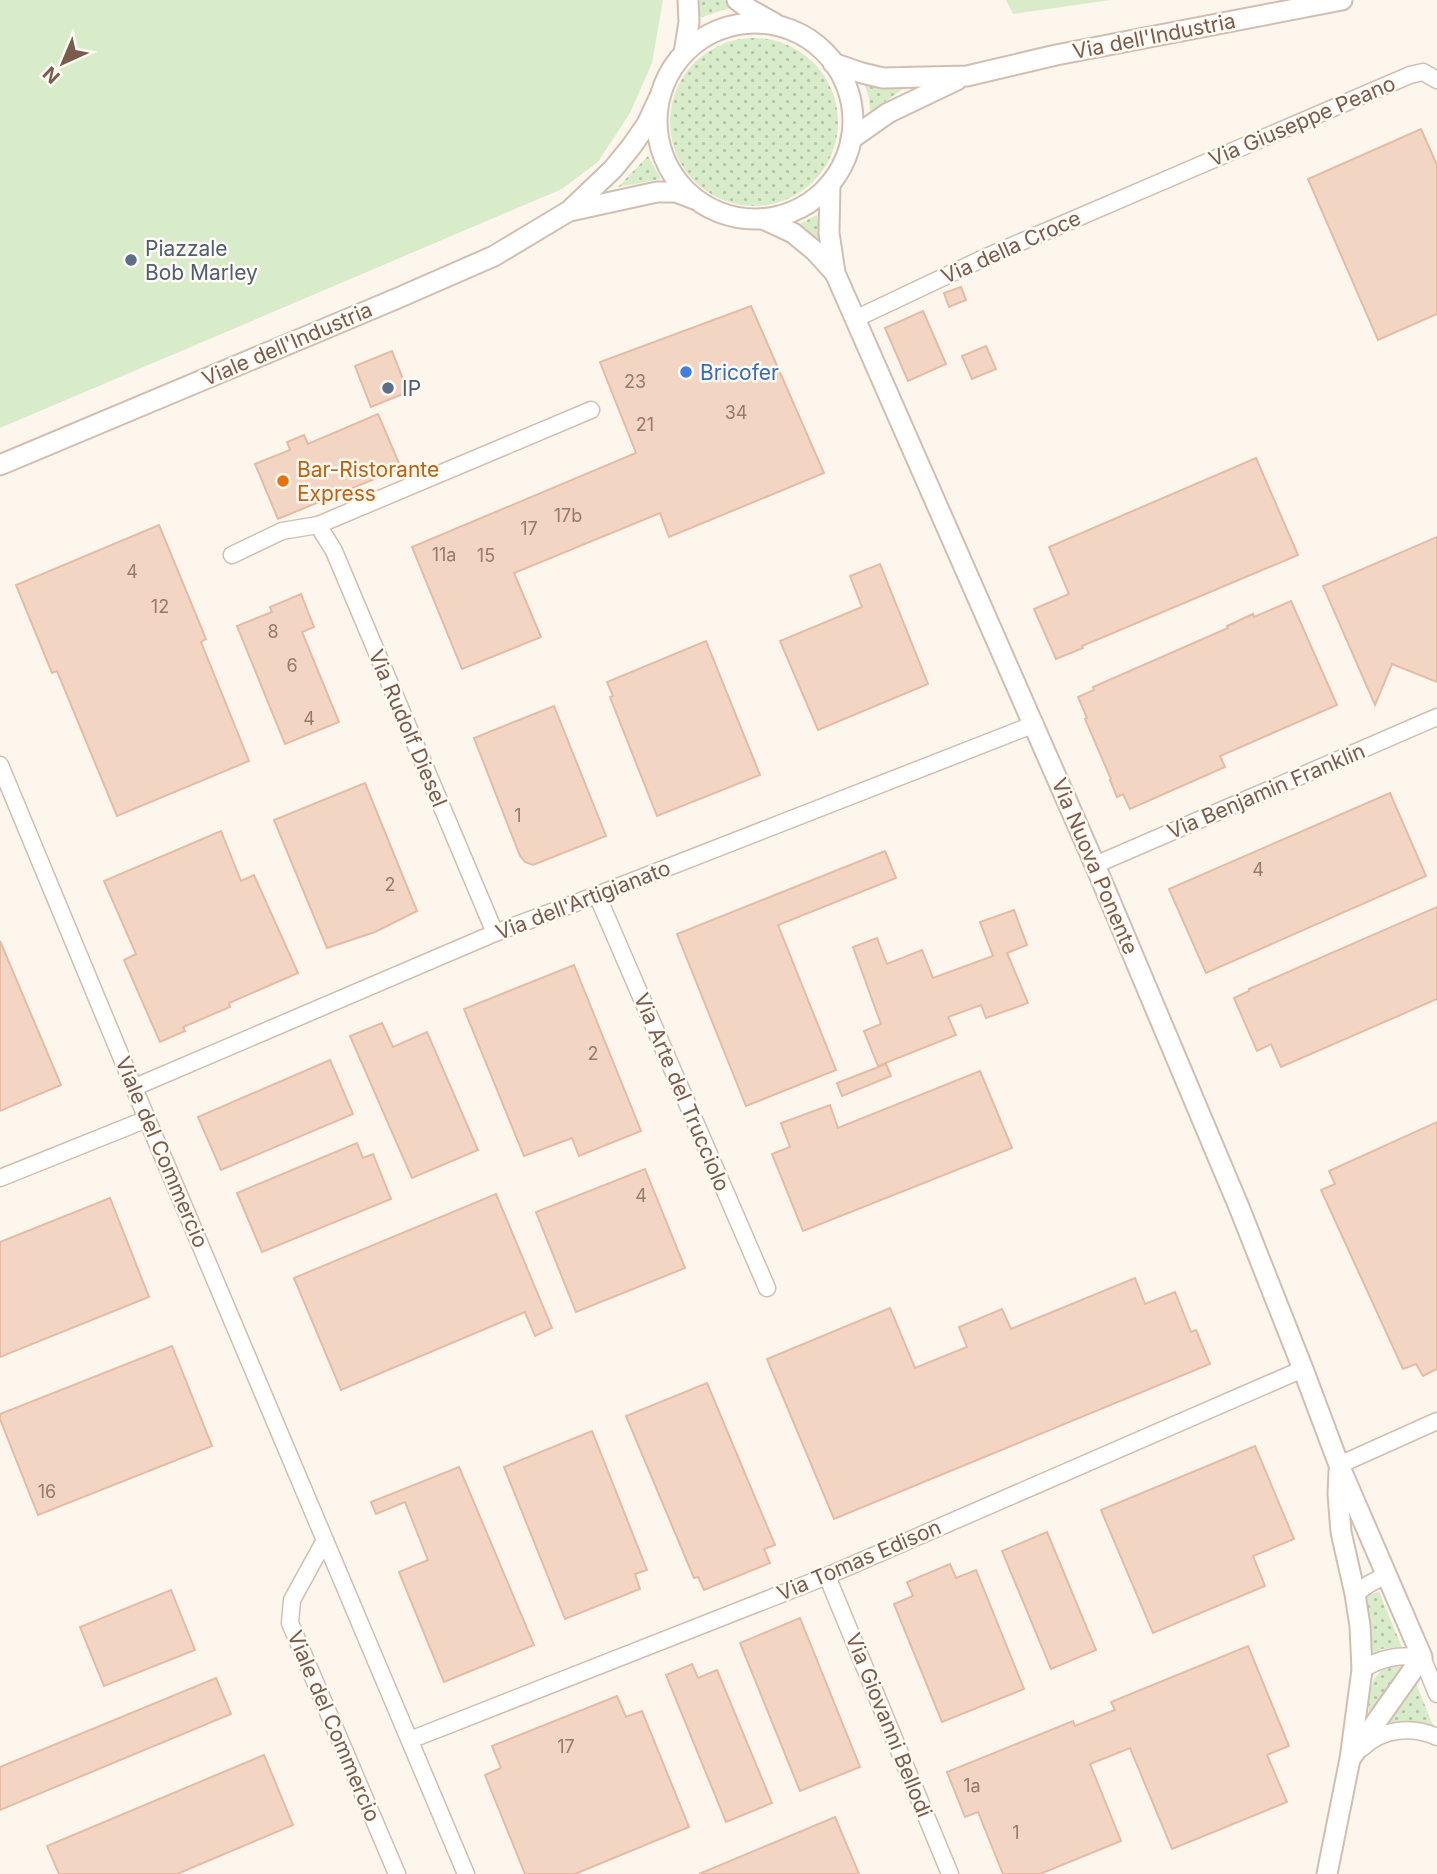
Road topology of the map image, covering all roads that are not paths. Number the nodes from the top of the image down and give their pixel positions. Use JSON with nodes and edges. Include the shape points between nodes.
{"nodes":[{"id":1,"x":688,"y":0,"type":"edge"},
{"id":2,"x":737,"y":0,"type":"edge"},
{"id":3,"x":1342,"y":0,"type":"edge"},
{"id":4,"x":781,"y":27,"type":"junction"},
{"id":5,"x":684,"y":53,"type":"junction"},
{"id":6,"x":834,"y":63,"type":"junction"},
{"id":7,"x":967,"y":76,"type":"junction"},
{"id":8,"x":1437,"y":79,"type":"edge"},
{"id":9,"x":659,"y":98,"type":"junction"},
{"id":10,"x":851,"y":139,"type":"junction"},
{"id":11,"x":1168,"y":179,"type":"joint"},
{"id":12,"x":830,"y":184,"type":"junction"},
{"id":13,"x":698,"y":201,"type":"junction"},
{"id":14,"x":569,"y":211,"type":"junction"},
{"id":15,"x":763,"y":219,"type":"junction"},
{"id":16,"x":835,"y":274,"type":"junction"},
{"id":17,"x":855,"y":319,"type":"junction"},
{"id":18,"x":591,"y":410,"type":"dead end"},
{"id":19,"x":33,"y":452,"type":"junction"},
{"id":20,"x":0,"y":466,"type":"edge"},
{"id":21,"x":0,"y":474,"type":"edge"},
{"id":22,"x":318,"y":525,"type":"junction"},
{"id":23,"x":232,"y":555,"type":"dead end"},
{"id":24,"x":1437,"y":717,"type":"edge"},
{"id":25,"x":1035,"y":724,"type":"junction"},
{"id":26,"x":0,"y":765,"type":"edge"},
{"id":27,"x":1096,"y":865,"type":"junction"},
{"id":28,"x":597,"y":895,"type":"junction"},
{"id":29,"x":495,"y":933,"type":"junction"},
{"id":30,"x":135,"y":1087,"type":"junction"},
{"id":31,"x":147,"y":1119,"type":"junction"},
{"id":32,"x":0,"y":1178,"type":"edge"},
{"id":33,"x":767,"y":1288,"type":"dead end"},
{"id":34,"x":1303,"y":1369,"type":"junction"},
{"id":35,"x":1437,"y":1421,"type":"edge"},
{"id":36,"x":1339,"y":1465,"type":"junction"},
{"id":37,"x":325,"y":1540,"type":"junction"},
{"id":38,"x":1386,"y":1575,"type":"junction"},
{"id":39,"x":827,"y":1576,"type":"junction"},
{"id":40,"x":1355,"y":1594,"type":"junction"},
{"id":41,"x":1422,"y":1657,"type":"junction"},
{"id":42,"x":1362,"y":1670,"type":"junction"},
{"id":43,"x":1437,"y":1693,"type":"edge"},
{"id":44,"x":1437,"y":1737,"type":"edge"},
{"id":45,"x":410,"y":1740,"type":"junction"},
{"id":46,"x":1350,"y":1759,"type":"junction"},
{"id":47,"x":397,"y":1874,"type":"edge"},
{"id":48,"x":466,"y":1874,"type":"edge"},
{"id":49,"x":950,"y":1874,"type":"edge"},
{"id":50,"x":1327,"y":1874,"type":"edge"}],
"edges":[{"from":1,"to":5,"type":"street"},
{"from":2,"to":4,"type":"street"},
{"from":3,"to":7,"type":"street","name":"Via dell'Industria"},
{"from":4,"to":5,"type":"street","via":[[729,26]]},
{"from":4,"to":6,"type":"street","via":[[810,40]]},
{"from":5,"to":9,"type":"street"},
{"from":6,"to":7,"type":"street","name":"Via dell'Industria","via":[[883,78]]},
{"from":6,"to":10,"type":"street","via":[[850,99]]},
{"from":7,"to":10,"type":"street","name":"Via dell'Industria","via":[[888,113]]},
{"from":8,"to":11,"type":"street","name":"Via Giuseppe Peano","via":[[1423,72],[1410,75]]},
{"from":9,"to":13,"type":"street","via":[[657,126],[663,155],[677,180]]},
{"from":9,"to":14,"type":"street","name":"Viale dell'Industria","via":[[631,147]]},
{"from":10,"to":12,"type":"street"},
{"from":11,"to":17,"type":"street","name":"Via della Croce"},
{"from":12,"to":15,"type":"street","via":[[800,208]]},
{"from":12,"to":16,"type":"street","name":"Via Nuova Ponente","via":[[829,233]]},
{"from":13,"to":14,"type":"street","name":"Viale dell'Industria","via":[[676,192],[657,192]]},
{"from":13,"to":15,"type":"street","via":[[718,212]]},
{"from":14,"to":19,"type":"street","name":"Viale dell'Industria","via":[[494,256]]},
{"from":15,"to":16,"type":"street","name":"Via Nuova Ponente","via":[[793,233]]},
{"from":16,"to":17,"type":"street","name":"Via Nuova Ponente"},
{"from":17,"to":25,"type":"street","name":"Via Nuova Ponente"},
{"from":18,"to":22,"type":"street"},
{"from":19,"to":20,"type":"street","name":"Viale dell'Industria"},
{"from":19,"to":21,"type":"street"},
{"from":22,"to":23,"type":"street","via":[[282,531]]},
{"from":22,"to":29,"type":"street","name":"Via Rudolf Diesel","via":[[334,551]]},
{"from":24,"to":27,"type":"street","name":"Via Benjamin Franklin"},
{"from":25,"to":27,"type":"street","name":"Via Nuova Ponente"},
{"from":25,"to":28,"type":"street","name":"Via dell'Artigianato"},
{"from":26,"to":30,"type":"street","name":"Viale del Commercio"},
{"from":27,"to":34,"type":"street","name":"Via Nuova Ponente"},
{"from":28,"to":29,"type":"street","name":"Via dell'Artigianato"},
{"from":28,"to":33,"type":"street","name":"Via Arte del Trucciolo"},
{"from":29,"to":30,"type":"street","name":"Via dell'Artigianato"},
{"from":30,"to":31,"type":"street","name":"Viale del Commercio"},
{"from":31,"to":32,"type":"street"},
{"from":31,"to":37,"type":"street","name":"Viale del Commercio"},
{"from":34,"to":36,"type":"street","name":"Via Nuova Ponente"},
{"from":34,"to":39,"type":"street","name":"Via Tomas Edison"},
{"from":35,"to":36,"type":"street"},
{"from":36,"to":38,"type":"street","name":"Via Nuova Ponente"},
{"from":36,"to":40,"type":"street","name":"Via Nuova Ponente","via":[[1341,1532]]},
{"from":37,"to":45,"type":"street","name":"Viale del Commercio"},
{"from":37,"to":47,"type":"street","name":"Viale del Commercio","via":[[292,1600],[290,1623]]},
{"from":38,"to":40,"type":"street"},
{"from":38,"to":41,"type":"street","name":"Via Nuova Ponente"},
{"from":39,"to":45,"type":"street","name":"Via Tomas Edison"},
{"from":39,"to":49,"type":"street","name":"Via Giovanni Bellodi"},
{"from":40,"to":42,"type":"street","name":"Via Nuova Ponente"},
{"from":41,"to":42,"type":"street","via":[[1390,1656]]},
{"from":41,"to":43,"type":"street","name":"Via Nuova Ponente"},
{"from":41,"to":46,"type":"street"},
{"from":42,"to":46,"type":"street","name":"Via Nuova Ponente"},
{"from":44,"to":46,"type":"street","via":[[1423,1731],[1387,1733],[1372,1739]]},
{"from":45,"to":48,"type":"street","name":"Viale del Commercio"},
{"from":46,"to":50,"type":"street","name":"Via Nuova Ponente"}]}
